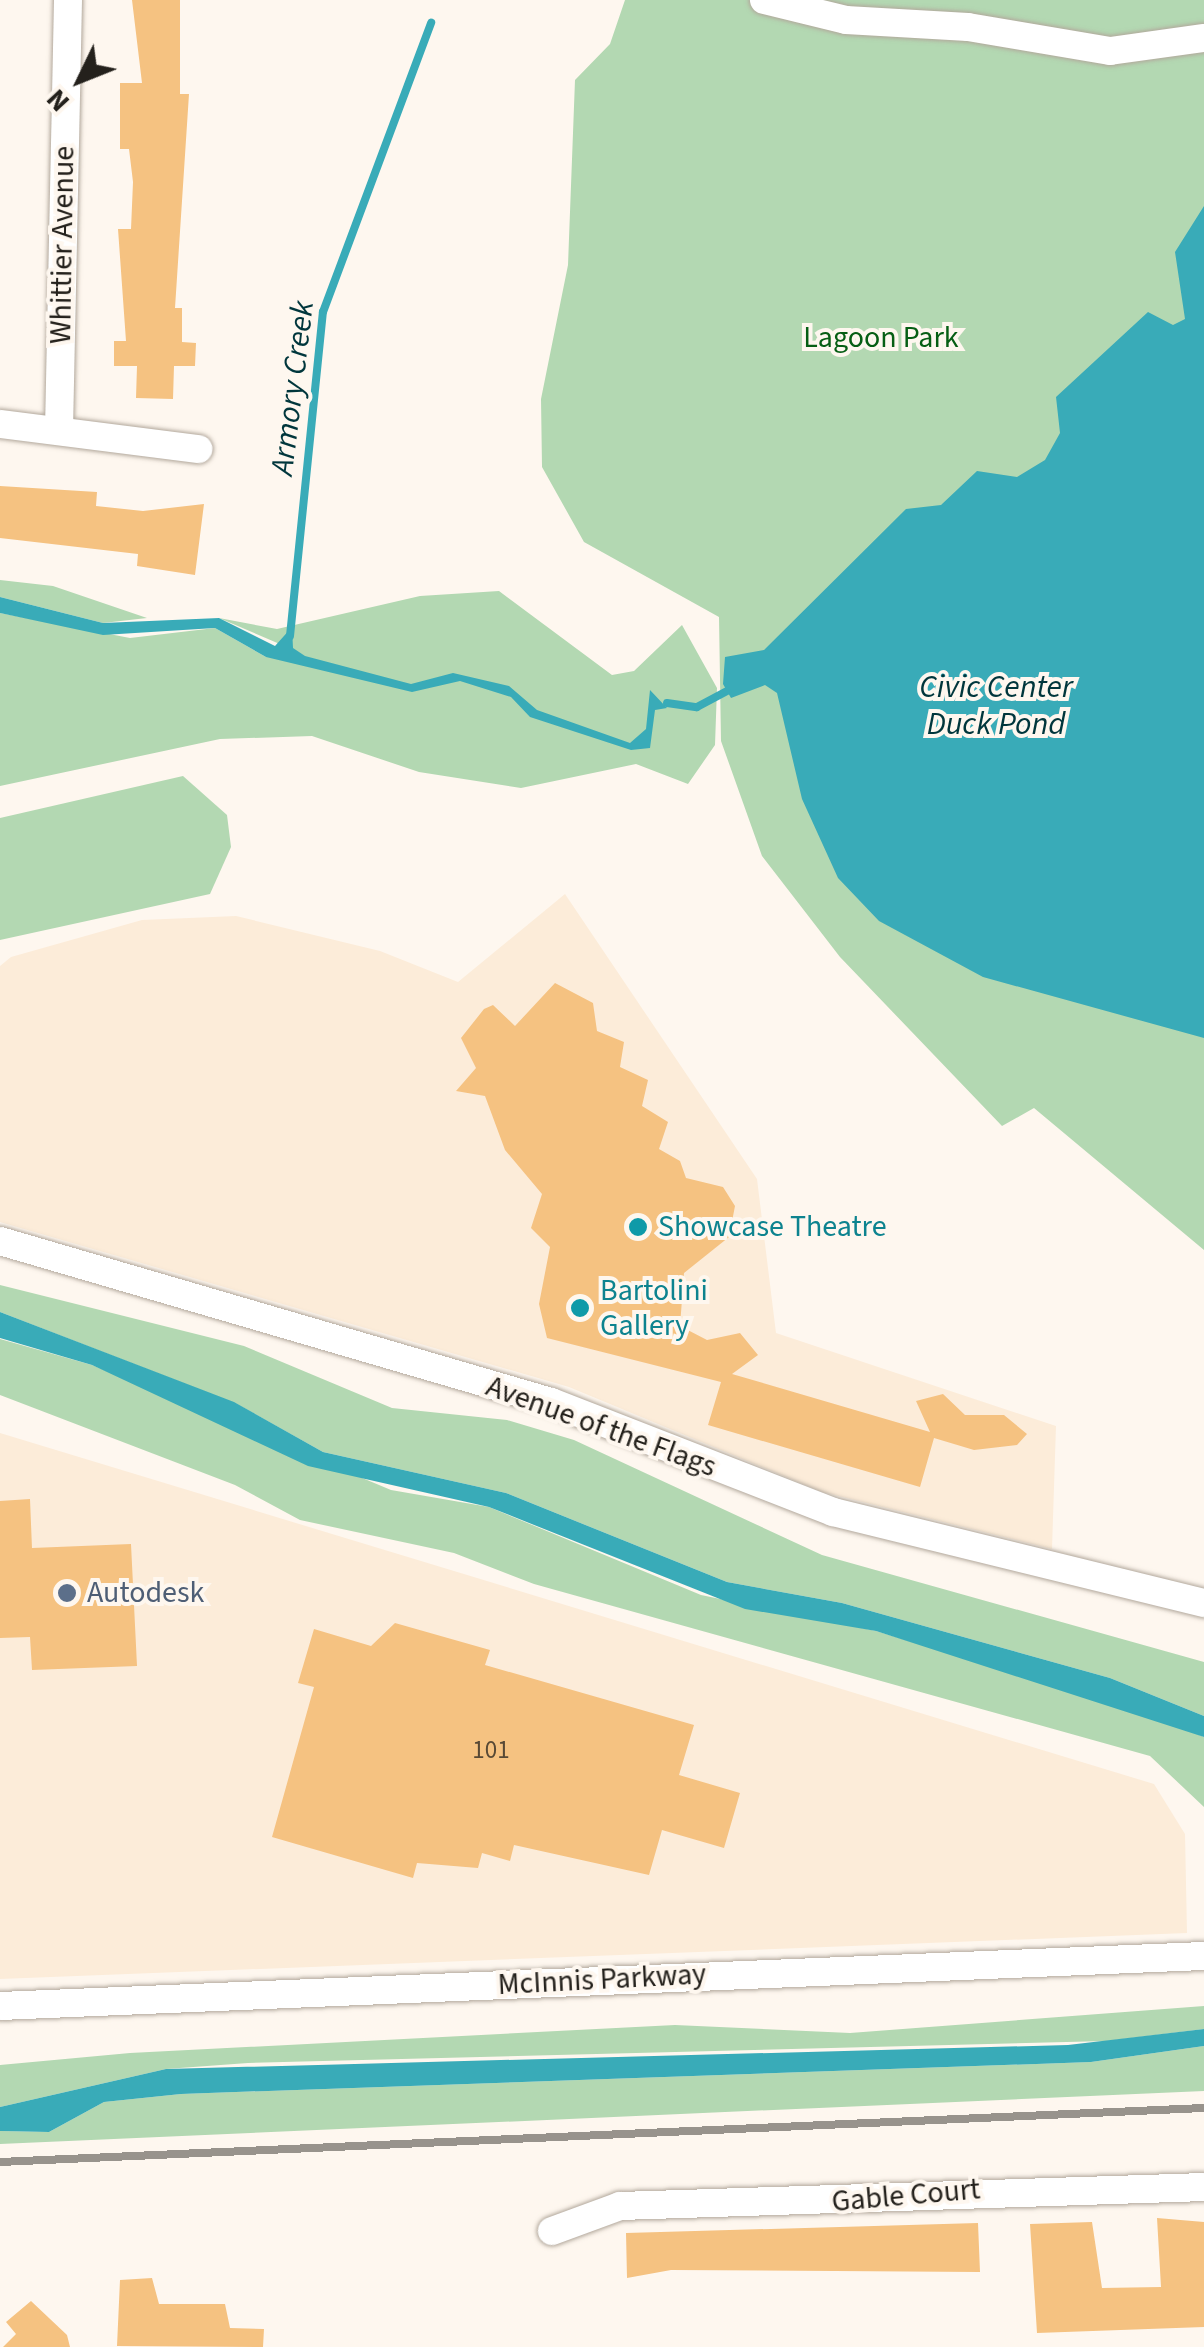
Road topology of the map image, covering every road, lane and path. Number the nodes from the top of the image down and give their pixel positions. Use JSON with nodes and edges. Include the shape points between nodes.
{"nodes":[{"id":1,"x":68,"y":0,"type":"edge"},
{"id":2,"x":764,"y":0,"type":"edge"},
{"id":3,"x":1204,"y":38,"type":"edge"},
{"id":4,"x":0,"y":424,"type":"edge"},
{"id":5,"x":59,"y":430,"type":"junction"},
{"id":6,"x":198,"y":449,"type":"dead end"},
{"id":7,"x":0,"y":1241,"type":"edge"},
{"id":8,"x":1204,"y":1603,"type":"edge"},
{"id":9,"x":1204,"y":1956,"type":"edge"},
{"id":10,"x":0,"y":2006,"type":"edge"},
{"id":11,"x":1204,"y":2188,"type":"edge"},
{"id":12,"x":552,"y":2231,"type":"dead end"}],
"edges":[{"from":1,"to":5,"type":"street","name":"Whittier Avenue"},
{"from":2,"to":3,"type":"street","via":[[846,20],[968,28],[1110,52]]},
{"from":4,"to":5,"type":"street"},
{"from":5,"to":6,"type":"street"},
{"from":7,"to":8,"type":"street","name":"Avenue of the Flags","via":[[551,1402],[832,1512]]},
{"from":9,"to":10,"type":"street","name":"McInnis Parkway"},
{"from":11,"to":12,"type":"street","name":"Gable Court","via":[[620,2206]]}]}
